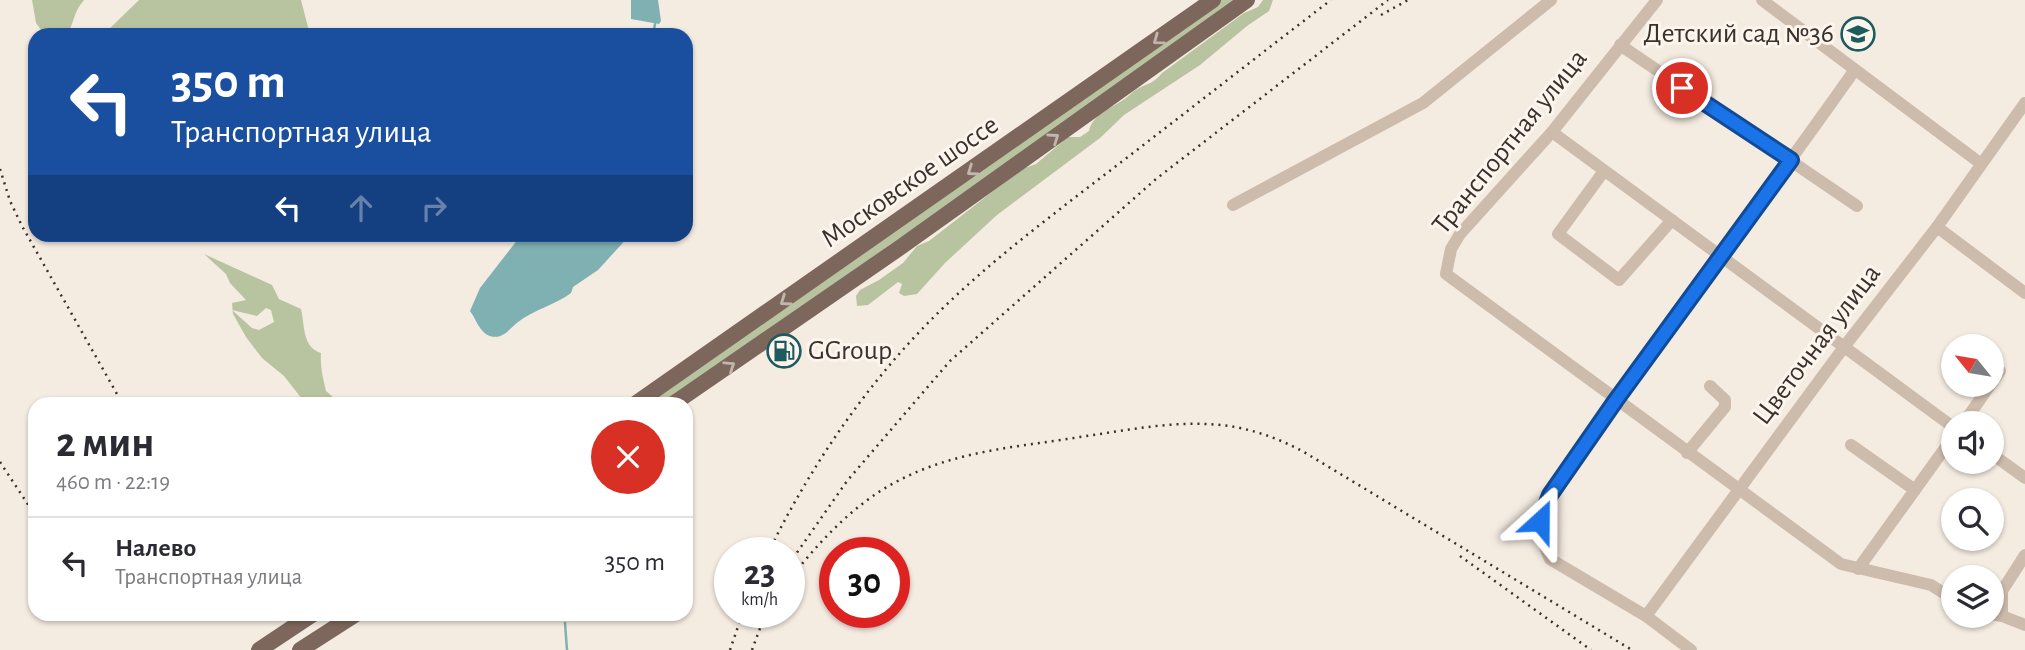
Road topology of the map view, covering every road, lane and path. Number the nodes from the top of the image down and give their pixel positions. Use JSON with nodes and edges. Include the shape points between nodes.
{"nodes":[{"id":1,"x":1213,"y":0,"type":"edge"},
{"id":2,"x":1247,"y":0,"type":"edge"},
{"id":3,"x":1551,"y":0,"type":"edge"},
{"id":4,"x":1657,"y":0,"type":"edge"},
{"id":5,"x":1762,"y":0,"type":"edge"},
{"id":6,"x":1620,"y":45,"type":"junction"},
{"id":7,"x":1854,"y":71,"type":"junction"},
{"id":8,"x":2025,"y":103,"type":"edge"},
{"id":9,"x":1552,"y":132,"type":"junction"},
{"id":10,"x":1791,"y":160,"type":"junction"},
{"id":11,"x":1980,"y":163,"type":"junction"},
{"id":12,"x":1604,"y":171,"type":"junction"},
{"id":13,"x":1233,"y":205,"type":"dead end"},
{"id":14,"x":1857,"y":206,"type":"dead end"},
{"id":15,"x":1672,"y":220,"type":"junction"},
{"id":16,"x":1937,"y":227,"type":"junction"},
{"id":17,"x":1720,"y":256,"type":"junction"},
{"id":18,"x":2025,"y":293,"type":"edge"},
{"id":19,"x":1844,"y":347,"type":"junction"},
{"id":20,"x":1710,"y":386,"type":"dead end"},
{"id":21,"x":645,"y":397,"type":"edge"},
{"id":22,"x":683,"y":397,"type":"edge"},
{"id":23,"x":1616,"y":400,"type":"junction"},
{"id":24,"x":1941,"y":418,"type":"edge"},
{"id":25,"x":1851,"y":445,"type":"dead end"},
{"id":26,"x":1687,"y":453,"type":"junction"},
{"id":27,"x":1941,"y":454,"type":"edge"},
{"id":28,"x":2004,"y":463,"type":"edge"},
{"id":29,"x":2025,"y":478,"type":"edge"},
{"id":30,"x":1915,"y":490,"type":"junction"},
{"id":31,"x":1739,"y":491,"type":"junction"},
{"id":32,"x":2025,"y":555,"type":"edge"},
{"id":33,"x":1858,"y":569,"type":"junction"},
{"id":34,"x":2004,"y":589,"type":"edge"},
{"id":35,"x":1941,"y":591,"type":"edge"},
{"id":36,"x":1646,"y":616,"type":"junction"},
{"id":37,"x":2004,"y":618,"type":"edge"},
{"id":38,"x":302,"y":621,"type":"edge"},
{"id":39,"x":345,"y":621,"type":"edge"},
{"id":40,"x":2025,"y":625,"type":"edge"},
{"id":41,"x":259,"y":650,"type":"edge"},
{"id":42,"x":300,"y":650,"type":"edge"},
{"id":43,"x":1691,"y":650,"type":"edge"}],
"edges":[{"from":1,"to":21,"type":"main road","name":"Московское шоссе","one_way":true},
{"from":22,"to":2,"type":"main road","name":"Московское шоссе","one_way":true},
{"from":3,"to":13,"type":"street","via":[[1423,103]]},
{"from":4,"to":6,"type":"street","name":"Транспортная улица"},
{"from":5,"to":7,"type":"street"},
{"from":6,"to":9,"type":"street","name":"Транспортная улица"},
{"from":6,"to":10,"type":"street","name":"Транспортная улица"},
{"from":7,"to":10,"type":"street"},
{"from":7,"to":11,"type":"street"},
{"from":8,"to":11,"type":"street","name":"Цветочная улица"},
{"from":9,"to":12,"type":"street"},
{"from":9,"to":23,"type":"street","name":"Транспортная улица","via":[[1460,234],[1451,249],[1446,274]]},
{"from":10,"to":14,"type":"street","name":"Транспортная улица"},
{"from":10,"to":17,"type":"street"},
{"from":11,"to":16,"type":"street","name":"Цветочная улица"},
{"from":12,"to":15,"type":"street"},
{"from":12,"to":15,"type":"street","via":[[1558,234],[1619,280]]},
{"from":15,"to":17,"type":"street"},
{"from":16,"to":18,"type":"street"},
{"from":16,"to":19,"type":"street","name":"Цветочная улица"},
{"from":17,"to":19,"type":"street"},
{"from":17,"to":23,"type":"street"},
{"from":19,"to":24,"type":"street"},
{"from":19,"to":31,"type":"street","name":"Цветочная улица"},
{"from":20,"to":26,"type":"street","via":[[1725,400],[1725,407]]},
{"from":23,"to":26,"type":"street"},
{"from":23,"to":36,"type":"street","via":[[1550,495],[1540,521],[1543,545],[1550,559]]},
{"from":25,"to":30,"type":"street"},
{"from":26,"to":31,"type":"street"},
{"from":27,"to":30,"type":"street"},
{"from":28,"to":29,"type":"street"},
{"from":30,"to":33,"type":"street"},
{"from":31,"to":33,"type":"street","via":[[1841,564]]},
{"from":31,"to":36,"type":"street","name":"Цветочная улица"},
{"from":32,"to":34,"type":"street"},
{"from":33,"to":35,"type":"street","via":[[1931,585]]},
{"from":36,"to":43,"type":"street"},
{"from":37,"to":40,"type":"street"},
{"from":38,"to":41,"type":"main road"},
{"from":39,"to":42,"type":"main road"}]}
